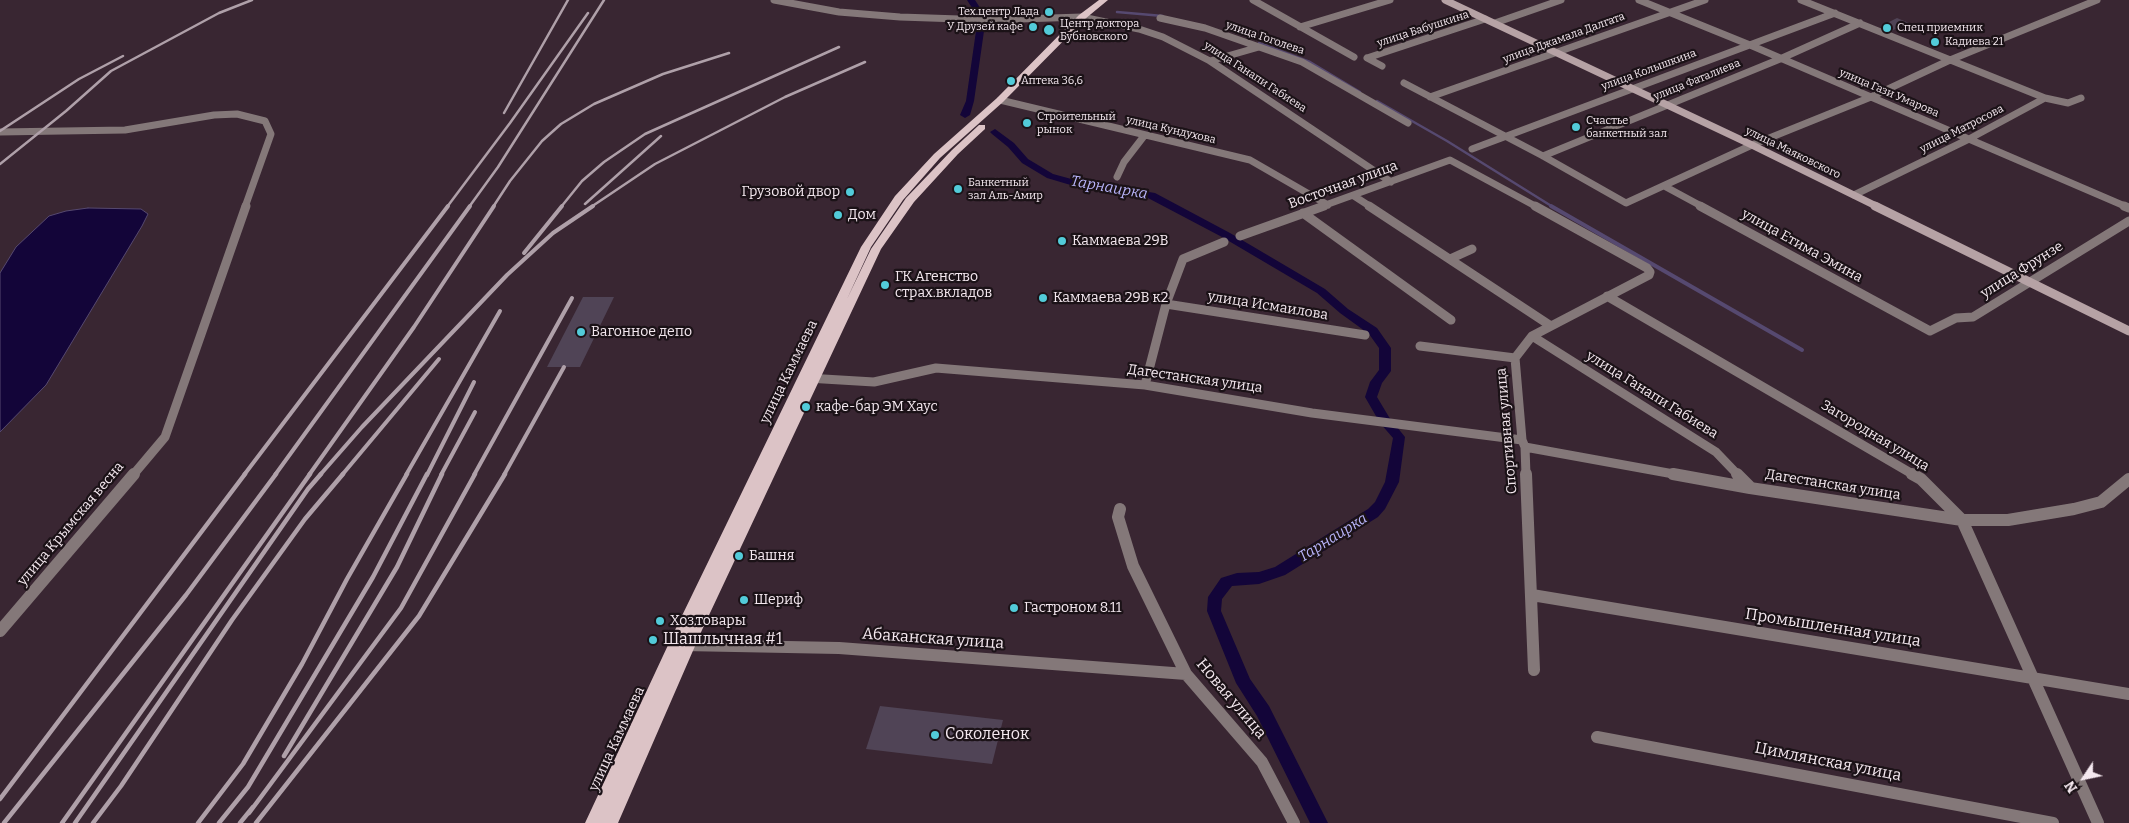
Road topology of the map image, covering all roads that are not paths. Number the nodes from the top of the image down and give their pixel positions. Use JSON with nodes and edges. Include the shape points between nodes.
{"nodes":[{"id":1,"x":774,"y":0,"type":"edge"},
{"id":2,"x":823,"y":0,"type":"edge"},
{"id":3,"x":1104,"y":0,"type":"edge"},
{"id":4,"x":1114,"y":0,"type":"edge"},
{"id":5,"x":1253,"y":0,"type":"edge"},
{"id":6,"x":1390,"y":0,"type":"edge"},
{"id":7,"x":1445,"y":0,"type":"edge"},
{"id":8,"x":1561,"y":0,"type":"edge"},
{"id":9,"x":1639,"y":0,"type":"edge"},
{"id":10,"x":1706,"y":0,"type":"edge"},
{"id":11,"x":1801,"y":0,"type":"edge"},
{"id":12,"x":2097,"y":0,"type":"edge"},
{"id":13,"x":819,"y":8,"type":"junction"},
{"id":14,"x":1667,"y":12,"type":"junction"},
{"id":15,"x":1835,"y":13,"type":"junction"},
{"id":16,"x":1087,"y":18,"type":"junction"},
{"id":17,"x":1160,"y":18,"type":"dead end"},
{"id":18,"x":1485,"y":19,"type":"junction"},
{"id":19,"x":1495,"y":23,"type":"junction"},
{"id":20,"x":1860,"y":23,"type":"junction"},
{"id":21,"x":1300,"y":27,"type":"junction"},
{"id":22,"x":1750,"y":45,"type":"junction"},
{"id":23,"x":1259,"y":47,"type":"junction"},
{"id":24,"x":1555,"y":52,"type":"junction"},
{"id":25,"x":1354,"y":56,"type":"dead end"},
{"id":26,"x":1780,"y":59,"type":"junction"},
{"id":27,"x":1950,"y":60,"type":"junction"},
{"id":28,"x":1210,"y":62,"type":"junction"},
{"id":29,"x":1382,"y":66,"type":"dead end"},
{"id":30,"x":1404,"y":83,"type":"dead end"},
{"id":31,"x":1631,"y":88,"type":"junction"},
{"id":32,"x":1430,"y":97,"type":"junction"},
{"id":33,"x":1871,"y":97,"type":"junction"},
{"id":34,"x":2045,"y":98,"type":"junction"},
{"id":35,"x":2081,"y":98,"type":"dead end"},
{"id":36,"x":1005,"y":101,"type":"junction"},
{"id":37,"x":1666,"y":104,"type":"junction"},
{"id":38,"x":1408,"y":123,"type":"dead end"},
{"id":39,"x":0,"y":132,"type":"edge"},
{"id":40,"x":1144,"y":136,"type":"junction"},
{"id":41,"x":1505,"y":137,"type":"junction"},
{"id":42,"x":1969,"y":139,"type":"junction"},
{"id":43,"x":1752,"y":145,"type":"junction"},
{"id":44,"x":1472,"y":149,"type":"dead end"},
{"id":45,"x":1543,"y":156,"type":"junction"},
{"id":46,"x":1117,"y":177,"type":"dead end"},
{"id":47,"x":1391,"y":182,"type":"junction"},
{"id":48,"x":1666,"y":186,"type":"junction"},
{"id":49,"x":1854,"y":195,"type":"junction"},
{"id":50,"x":1354,"y":196,"type":"junction"},
{"id":51,"x":1328,"y":205,"type":"junction"},
{"id":52,"x":2129,"y":208,"type":"edge"},
{"id":53,"x":1303,"y":213,"type":"junction"},
{"id":54,"x":2129,"y":221,"type":"edge"},
{"id":55,"x":1240,"y":236,"type":"dead end"},
{"id":56,"x":1224,"y":242,"type":"dead end"},
{"id":57,"x":1472,"y":249,"type":"dead end"},
{"id":58,"x":1450,"y":259,"type":"junction"},
{"id":59,"x":1647,"y":268,"type":"joint"},
{"id":60,"x":2030,"y":281,"type":"junction"},
{"id":61,"x":1607,"y":296,"type":"junction"},
{"id":62,"x":1166,"y":304,"type":"junction"},
{"id":63,"x":1451,"y":320,"type":"dead end"},
{"id":64,"x":1551,"y":326,"type":"junction"},
{"id":65,"x":1925,"y":330,"type":"joint"},
{"id":66,"x":2129,"y":331,"type":"edge"},
{"id":67,"x":1365,"y":335,"type":"dead end"},
{"id":68,"x":1532,"y":336,"type":"junction"},
{"id":69,"x":1420,"y":346,"type":"dead end"},
{"id":70,"x":1515,"y":358,"type":"junction"},
{"id":71,"x":809,"y":378,"type":"junction"},
{"id":72,"x":1144,"y":385,"type":"junction"},
{"id":73,"x":1524,"y":444,"type":"junction"},
{"id":74,"x":2129,"y":479,"type":"edge"},
{"id":75,"x":1750,"y":488,"type":"junction"},
{"id":76,"x":1120,"y":509,"type":"dead end"},
{"id":77,"x":1962,"y":520,"type":"junction"},
{"id":78,"x":1532,"y":594,"type":"junction"},
{"id":79,"x":0,"y":631,"type":"edge"},
{"id":80,"x":683,"y":645,"type":"junction"},
{"id":81,"x":1534,"y":670,"type":"dead end"},
{"id":82,"x":1186,"y":674,"type":"junction"},
{"id":83,"x":2032,"y":678,"type":"junction"},
{"id":84,"x":2129,"y":694,"type":"edge"},
{"id":85,"x":1597,"y":736,"type":"dead end"},
{"id":86,"x":594,"y":823,"type":"edge"},
{"id":87,"x":609,"y":823,"type":"edge"},
{"id":88,"x":1294,"y":823,"type":"edge"},
{"id":89,"x":2053,"y":823,"type":"edge"},
{"id":90,"x":2098,"y":823,"type":"edge"}],
"edges":[{"from":1,"to":13,"type":"street","name":"улица Ганапи Габиева"},
{"from":2,"to":13,"type":"street"},
{"from":3,"to":16,"type":"main road","name":"улица Каммаева"},
{"from":4,"to":16,"type":"main road","name":"улица Каммаева"},
{"from":5,"to":21,"type":"street"},
{"from":6,"to":21,"type":"street"},
{"from":7,"to":18,"type":"street","name":"улица Маяковского"},
{"from":8,"to":19,"type":"street"},
{"from":9,"to":14,"type":"street","name":"улица Гази Умарова"},
{"from":10,"to":14,"type":"street","name":"улица Джамала Далгата"},
{"from":11,"to":15,"type":"street"},
{"from":12,"to":27,"type":"street"},
{"from":13,"to":16,"type":"street","name":"улица Ганапи Габиева","via":[[900,17],[972,20]]},
{"from":14,"to":22,"type":"street","name":"улица Гази Умарова"},
{"from":14,"to":24,"type":"street","name":"улица Джамала Далгата"},
{"from":15,"to":20,"type":"street"},
{"from":15,"to":22,"type":"street","name":"улица Колышкина"},
{"from":16,"to":28,"type":"street","name":"улица Ганапи Габиева","via":[[1163,37]]},
{"from":16,"to":36,"type":"main road","name":"улица Каммаева"},
{"from":17,"to":23,"type":"street","name":"улица Гоголева","via":[[1205,28]]},
{"from":18,"to":19,"type":"street","name":"улица Маяковского"},
{"from":18,"to":29,"type":"street","name":"улица Бабушкина","via":[[1367,58]]},
{"from":19,"to":24,"type":"street","name":"улица Маяковского"},
{"from":20,"to":26,"type":"street","name":"улица Фаталиева"},
{"from":20,"to":27,"type":"street"},
{"from":21,"to":25,"type":"street"},
{"from":22,"to":26,"type":"street","name":"улица Гази Умарова"},
{"from":22,"to":31,"type":"street","name":"улица Колышкина"},
{"from":23,"to":28,"type":"street"},
{"from":23,"to":38,"type":"street","name":"улица Гоголева","via":[[1302,62]]},
{"from":24,"to":31,"type":"street","name":"улица Маяковского"},
{"from":24,"to":32,"type":"street","name":"улица Джамала Далгата"},
{"from":26,"to":33,"type":"street","name":"улица Гази Умарова"},
{"from":26,"to":37,"type":"street","name":"улица Фаталиева"},
{"from":27,"to":33,"type":"street"},
{"from":27,"to":34,"type":"street"},
{"from":28,"to":47,"type":"street","name":"улица Ганапи Габиева"},
{"from":30,"to":32,"type":"street"},
{"from":31,"to":37,"type":"street","name":"улица Маяковского"},
{"from":31,"to":41,"type":"street","name":"улица Колышкина"},
{"from":32,"to":41,"type":"street"},
{"from":33,"to":42,"type":"street","name":"улица Гази Умарова"},
{"from":33,"to":43,"type":"street"},
{"from":34,"to":35,"type":"street","via":[[2068,103]]},
{"from":34,"to":42,"type":"street","name":"улица Матросова"},
{"from":36,"to":40,"type":"street","name":"улица Кундухова"},
{"from":36,"to":71,"type":"main road","name":"улица Каммаева","via":[[937,156],[899,198],[866,247]]},
{"from":37,"to":43,"type":"street","name":"улица Маяковского"},
{"from":37,"to":45,"type":"street","name":"улица Фаталиева"},
{"from":39,"to":79,"type":"street","name":"улица Крымская весна","via":[[125,130],[220,115],[245,115],[265,121],[270,138],[165,436]]},
{"from":40,"to":46,"type":"street"},
{"from":40,"to":51,"type":"street","name":"улица Кундухова","via":[[1250,160]]},
{"from":41,"to":44,"type":"street","name":"улица Колышкина"},
{"from":41,"to":45,"type":"street"},
{"from":42,"to":49,"type":"street","name":"улица Матросова"},
{"from":42,"to":52,"type":"street","name":"улица Гази Умарова"},
{"from":43,"to":48,"type":"street"},
{"from":43,"to":49,"type":"street","name":"улица Маяковского"},
{"from":45,"to":48,"type":"street","via":[[1626,203]]},
{"from":47,"to":50,"type":"street","name":"Восточная улица"},
{"from":47,"to":59,"type":"street","name":"Восточная улица","via":[[1454,161]]},
{"from":48,"to":65,"type":"street","name":"улица Етима Эмина"},
{"from":49,"to":60,"type":"street","name":"улица Маяковского"},
{"from":50,"to":51,"type":"street","name":"Восточная улица"},
{"from":50,"to":58,"type":"street"},
{"from":51,"to":53,"type":"street","name":"Восточная улица"},
{"from":53,"to":55,"type":"street","name":"Восточная улица"},
{"from":53,"to":63,"type":"street"},
{"from":54,"to":60,"type":"street","name":"улица Фрунзе"},
{"from":56,"to":62,"type":"street","via":[[1183,259]]},
{"from":57,"to":58,"type":"street"},
{"from":58,"to":64,"type":"street"},
{"from":59,"to":61,"type":"street","name":"Спортивная улица","via":[[1649,275]]},
{"from":60,"to":65,"type":"street","name":"улица Фрунзе","via":[[1973,317],[1956,318],[1935,329]]},
{"from":60,"to":66,"type":"street","name":"улица Маяковского"},
{"from":61,"to":64,"type":"street","name":"Спортивная улица"},
{"from":61,"to":77,"type":"street","name":"Загородная улица","via":[[1921,479]]},
{"from":62,"to":67,"type":"street","name":"улица Исмаилова"},
{"from":62,"to":72,"type":"street"},
{"from":64,"to":68,"type":"street","name":"Спортивная улица"},
{"from":68,"to":70,"type":"street","name":"Спортивная улица"},
{"from":68,"to":75,"type":"street","name":"улица Ганапи Габиева","via":[[1716,452]]},
{"from":69,"to":70,"type":"street"},
{"from":70,"to":73,"type":"street","name":"Спортивная улица"},
{"from":71,"to":72,"type":"street","name":"Дагестанская улица","via":[[874,382],[936,368]]},
{"from":71,"to":80,"type":"main road","name":"улица Каммаева"},
{"from":72,"to":73,"type":"street","name":"Дагестанская улица"},
{"from":73,"to":75,"type":"street","name":"Дагестанская улица"},
{"from":73,"to":78,"type":"street","name":"Спортивная улица"},
{"from":74,"to":77,"type":"street","name":"Дагестанская улица","via":[[2100,502],[2074,509],[2008,520]]},
{"from":75,"to":77,"type":"street","name":"Дагестанская улица"},
{"from":76,"to":82,"type":"street","name":"Новая улица","via":[[1118,516],[1133,566]]},
{"from":77,"to":83,"type":"street","name":"Загородная улица"},
{"from":78,"to":81,"type":"street","name":"Спортивная улица"},
{"from":78,"to":83,"type":"street","name":"Промышленная улица"},
{"from":80,"to":82,"type":"street","name":"Абаканская улица","via":[[839,648]]},
{"from":80,"to":86,"type":"main road","name":"улица Каммаева"},
{"from":80,"to":87,"type":"main road","name":"улица Каммаева"},
{"from":82,"to":88,"type":"street","name":"Новая улица","via":[[1262,762]]},
{"from":83,"to":84,"type":"street","name":"Промышленная улица"},
{"from":83,"to":90,"type":"street","name":"Загородная улица"},
{"from":85,"to":89,"type":"street","name":"Цимлянская улица"}]}
